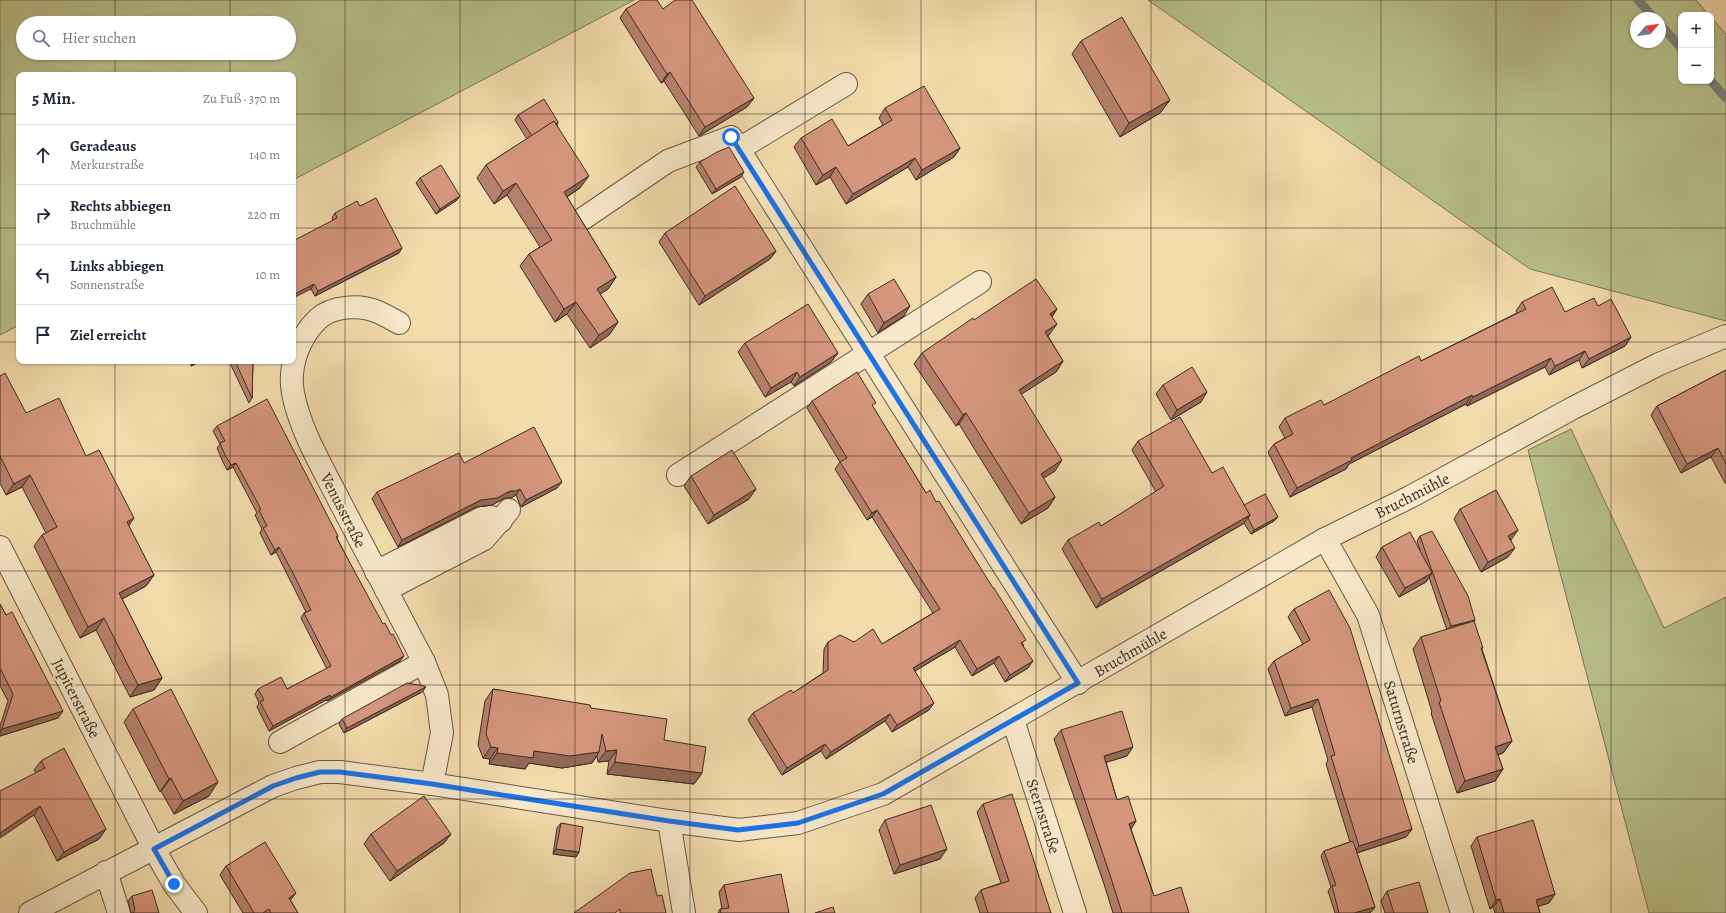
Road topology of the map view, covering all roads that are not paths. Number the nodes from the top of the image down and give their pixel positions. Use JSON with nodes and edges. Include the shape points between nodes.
{"nodes":[{"id":1,"x":846,"y":84,"type":"dead end"},
{"id":2,"x":735,"y":143,"type":"junction"},
{"id":3,"x":581,"y":220,"type":"edge"},
{"id":4,"x":980,"y":282,"type":"dead end"},
{"id":5,"x":399,"y":323,"type":"dead end"},
{"id":6,"x":1726,"y":336,"type":"edge"},
{"id":7,"x":868,"y":354,"type":"junction"},
{"id":8,"x":296,"y":356,"type":"edge"},
{"id":9,"x":294,"y":364,"type":"edge"},
{"id":10,"x":678,"y":475,"type":"dead end"},
{"id":11,"x":497,"y":513,"type":"dead end"},
{"id":12,"x":1325,"y":539,"type":"junction"},
{"id":13,"x":0,"y":547,"type":"edge"},
{"id":14,"x":381,"y":581,"type":"junction"},
{"id":15,"x":424,"y":662,"type":"junction"},
{"id":16,"x":1078,"y":683,"type":"junction"},
{"id":17,"x":1013,"y":720,"type":"junction"},
{"id":18,"x":280,"y":742,"type":"dead end"},
{"id":19,"x":432,"y":784,"type":"junction"},
{"id":20,"x":669,"y":821,"type":"junction"},
{"id":21,"x":154,"y":849,"type":"junction"},
{"id":22,"x":106,"y":872,"type":"junction"},
{"id":23,"x":30,"y":913,"type":"edge"},
{"id":24,"x":119,"y":913,"type":"edge"},
{"id":25,"x":196,"y":913,"type":"edge"},
{"id":26,"x":684,"y":913,"type":"edge"},
{"id":27,"x":1075,"y":913,"type":"edge"},
{"id":28,"x":1462,"y":913,"type":"edge"}],
"edges":[{"from":1,"to":2,"type":"street"},
{"from":2,"to":3,"type":"street","via":[[668,161]]},
{"from":2,"to":7,"type":"street"},
{"from":4,"to":7,"type":"street"},
{"from":5,"to":8,"type":"street","name":"Venusstraße","via":[[377,311],[361,307],[336,309],[320,318],[306,331]]},
{"from":6,"to":12,"type":"street","name":"Bruchmühle","via":[[1652,368],[1410,497]]},
{"from":7,"to":10,"type":"street"},
{"from":7,"to":16,"type":"street"},
{"from":9,"to":14,"type":"street","name":"Venusstraße","via":[[292,392],[302,423]]},
{"from":11,"to":14,"type":"street","via":[[482,518]]},
{"from":12,"to":16,"type":"street","name":"Bruchmühle"},
{"from":12,"to":28,"type":"street","name":"Saturnstraße","via":[[1368,615]]},
{"from":13,"to":21,"type":"street","name":"Jupiterstraße"},
{"from":14,"to":15,"type":"street","name":"Venusstraße"},
{"from":15,"to":18,"type":"street"},
{"from":15,"to":19,"type":"street","name":"Venusstraße","via":[[437,695],[442,732]]},
{"from":16,"to":17,"type":"street","name":"Bruchmühle"},
{"from":17,"to":20,"type":"street","name":"Bruchmühle","via":[[883,794],[798,823],[738,830]]},
{"from":17,"to":27,"type":"street","name":"Sternstraße"},
{"from":19,"to":20,"type":"street","name":"Bruchmühle"},
{"from":19,"to":21,"type":"street","name":"Bruchmühle","via":[[340,772],[320,772],[273,786]]},
{"from":20,"to":26,"type":"street"},
{"from":21,"to":22,"type":"street","name":"Bruchmühle"},
{"from":21,"to":25,"type":"street","name":"Jupiterstraße","via":[[174,884]]},
{"from":22,"to":23,"type":"street","name":"Bruchmühle"},
{"from":22,"to":24,"type":"street"}]}
